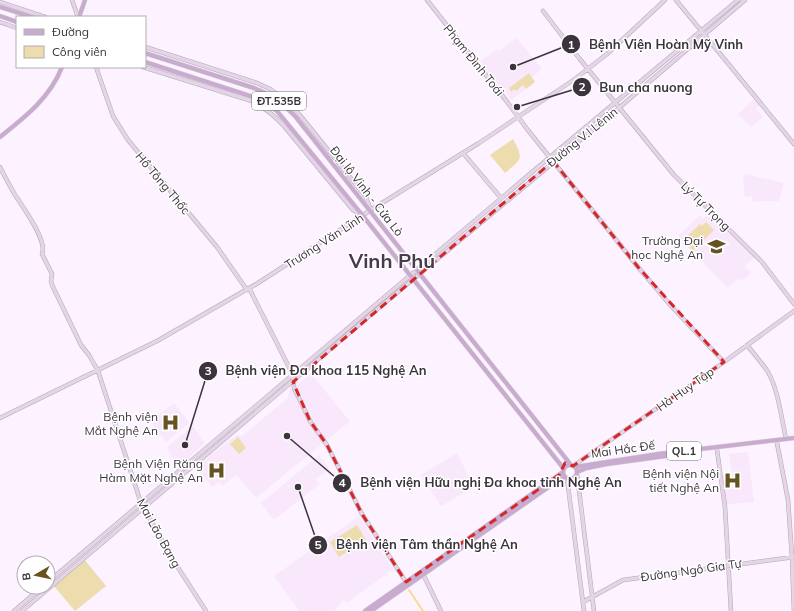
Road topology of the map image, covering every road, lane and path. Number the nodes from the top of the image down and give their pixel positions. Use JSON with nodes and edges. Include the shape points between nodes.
{"nodes":[{"id":1,"x":72,"y":0,"type":"edge"},
{"id":2,"x":85,"y":0,"type":"edge"},
{"id":3,"x":427,"y":0,"type":"edge"},
{"id":4,"x":665,"y":0,"type":"edge"},
{"id":5,"x":676,"y":0,"type":"edge"},
{"id":6,"x":738,"y":0,"type":"edge"},
{"id":7,"x":745,"y":0,"type":"edge"},
{"id":8,"x":0,"y":2,"type":"edge"},
{"id":9,"x":0,"y":7,"type":"edge"},
{"id":10,"x":543,"y":11,"type":"dead end"},
{"id":11,"x":0,"y":16,"type":"edge"},
{"id":12,"x":29,"y":16,"type":"edge"},
{"id":13,"x":42,"y":16,"type":"edge"},
{"id":14,"x":79,"y":16,"type":"edge"},
{"id":15,"x":79,"y":16,"type":"edge"},
{"id":16,"x":0,"y":22,"type":"edge"},
{"id":17,"x":16,"y":22,"type":"edge"},
{"id":18,"x":16,"y":28,"type":"edge"},
{"id":19,"x":702,"y":33,"type":"junction"},
{"id":20,"x":146,"y":47,"type":"edge"},
{"id":21,"x":146,"y":53,"type":"edge"},
{"id":22,"x":146,"y":62,"type":"edge"},
{"id":23,"x":61,"y":68,"type":"edge"},
{"id":24,"x":96,"y":68,"type":"edge"},
{"id":25,"x":146,"y":68,"type":"edge"},
{"id":26,"x":589,"y":69,"type":"junction"},
{"id":27,"x":616,"y":102,"type":"junction"},
{"id":28,"x":620,"y":107,"type":"junction"},
{"id":29,"x":518,"y":116,"type":"junction"},
{"id":30,"x":0,"y":137,"type":"edge"},
{"id":31,"x":794,"y":144,"type":"edge"},
{"id":32,"x":464,"y":152,"type":"junction"},
{"id":33,"x":550,"y":157,"type":"junction"},
{"id":34,"x":553,"y":161,"type":"junction"},
{"id":35,"x":0,"y":167,"type":"edge"},
{"id":36,"x":502,"y":197,"type":"junction"},
{"id":37,"x":497,"y":202,"type":"junction"},
{"id":38,"x":500,"y":205,"type":"junction"},
{"id":39,"x":371,"y":211,"type":"junction"},
{"id":40,"x":363,"y":216,"type":"junction"},
{"id":41,"x":408,"y":259,"type":"junction"},
{"id":42,"x":401,"y":264,"type":"junction"},
{"id":43,"x":418,"y":272,"type":"junction"},
{"id":44,"x":412,"y":277,"type":"junction"},
{"id":45,"x":430,"y":286,"type":"junction"},
{"id":46,"x":248,"y":289,"type":"junction"},
{"id":47,"x":424,"y":292,"type":"junction"},
{"id":48,"x":794,"y":304,"type":"edge"},
{"id":49,"x":794,"y":311,"type":"edge"},
{"id":50,"x":463,"y":328,"type":"junction"},
{"id":51,"x":457,"y":334,"type":"junction"},
{"id":52,"x":747,"y":345,"type":"junction"},
{"id":53,"x":724,"y":362,"type":"junction"},
{"id":54,"x":98,"y":371,"type":"junction"},
{"id":55,"x":293,"y":375,"type":"junction"},
{"id":56,"x":293,"y":382,"type":"junction"},
{"id":57,"x":519,"y":398,"type":"junction"},
{"id":58,"x":512,"y":403,"type":"junction"},
{"id":59,"x":0,"y":418,"type":"edge"},
{"id":60,"x":238,"y":421,"type":"junction"},
{"id":61,"x":241,"y":425,"type":"junction"},
{"id":62,"x":786,"y":439,"type":"junction"},
{"id":63,"x":794,"y":439,"type":"edge"},
{"id":64,"x":777,"y":443,"type":"junction"},
{"id":65,"x":211,"y":444,"type":"junction"},
{"id":66,"x":752,"y":445,"type":"junction"},
{"id":67,"x":214,"y":448,"type":"junction"},
{"id":68,"x":717,"y":450,"type":"junction"},
{"id":69,"x":697,"y":451,"type":"junction"},
{"id":70,"x":573,"y":466,"type":"junction"},
{"id":71,"x":563,"y":470,"type":"junction"},
{"id":72,"x":577,"y":473,"type":"junction"},
{"id":73,"x":566,"y":478,"type":"junction"},
{"id":74,"x":141,"y":503,"type":"junction"},
{"id":75,"x":516,"y":507,"type":"junction"},
{"id":76,"x":144,"y":508,"type":"junction"},
{"id":77,"x":793,"y":557,"type":"edge"},
{"id":78,"x":728,"y":565,"type":"junction"},
{"id":79,"x":68,"y":566,"type":"junction"},
{"id":80,"x":72,"y":569,"type":"junction"},
{"id":81,"x":422,"y":573,"type":"junction"},
{"id":82,"x":56,"y":576,"type":"edge"},
{"id":83,"x":407,"y":584,"type":"junction"},
{"id":84,"x":33,"y":595,"type":"edge"},
{"id":85,"x":592,"y":596,"type":"junction"},
{"id":86,"x":583,"y":602,"type":"junction"},
{"id":87,"x":15,"y":611,"type":"edge"},
{"id":88,"x":22,"y":611,"type":"edge"},
{"id":89,"x":206,"y":611,"type":"edge"},
{"id":90,"x":365,"y":611,"type":"edge"},
{"id":91,"x":371,"y":611,"type":"edge"},
{"id":92,"x":441,"y":611,"type":"edge"},
{"id":93,"x":584,"y":611,"type":"edge"},
{"id":94,"x":594,"y":611,"type":"edge"},
{"id":95,"x":731,"y":611,"type":"edge"},
{"id":96,"x":794,"y":611,"type":"edge"}],
"edges":[{"from":1,"to":14,"type":"street"},
{"from":2,"to":15,"type":"main road"},
{"from":3,"to":29,"type":"street","name":"Phạm Đình Toái"},
{"from":4,"to":26,"type":"street","name":"Trương Văn Lĩnh"},
{"from":5,"to":19,"type":"street"},
{"from":6,"to":19,"type":"street","name":"Đường V.I Lênin"},
{"from":7,"to":19,"type":"street","name":"Đường V.I Lênin"},
{"from":8,"to":13,"type":"street"},
{"from":9,"to":12,"type":"main road"},
{"from":10,"to":26,"type":"street"},
{"from":11,"to":17,"type":"main road"},
{"from":16,"to":18,"type":"street"},
{"from":19,"to":27,"type":"street","name":"Đường V.I Lênin"},
{"from":19,"to":28,"type":"street","name":"Đường V.I Lênin"},
{"from":19,"to":31,"type":"street"},
{"from":20,"to":39,"type":"street","via":[[257,83],[286,100],[366,197]]},
{"from":21,"to":39,"type":"main road","name":"Đại lộ Vinh - Cửa Lò","number":"ĐT.535B","via":[[269,94],[295,116]]},
{"from":22,"to":40,"type":"main road","name":"Đại lộ Vinh - Cửa Lò","number":"ĐT.535B","via":[[265,103],[287,123]]},
{"from":23,"to":30,"type":"main road","via":[[43,99]]},
{"from":24,"to":46,"type":"street","name":"Hồ Tông Thốc","via":[[113,116],[128,140],[217,247]]},
{"from":25,"to":40,"type":"street","via":[[240,97],[263,107],[284,126],[352,210]]},
{"from":26,"to":27,"type":"street"},
{"from":26,"to":29,"type":"street","name":"Trương Văn Lĩnh"},
{"from":27,"to":28,"type":"street","name":"Lý Tự Trọng"},
{"from":27,"to":33,"type":"street","name":"Đường V.I Lênin"},
{"from":28,"to":34,"type":"street","name":"Đường V.I Lênin"},
{"from":28,"to":48,"type":"street","name":"Lý Tự Trọng","via":[[674,175],[762,262]]},
{"from":29,"to":32,"type":"street","name":"Trương Văn Lĩnh"},
{"from":29,"to":33,"type":"street","name":"Phạm Đình Toái"},
{"from":32,"to":36,"type":"street"},
{"from":32,"to":39,"type":"street","name":"Trương Văn Lĩnh"},
{"from":33,"to":34,"type":"street","name":"Phạm Đình Toái"},
{"from":33,"to":36,"type":"street","name":"Đường V.I Lênin"},
{"from":34,"to":38,"type":"street","name":"Đường V.I Lênin"},
{"from":34,"to":53,"type":"street","name":"Phạm Đình Toái","via":[[671,306]]},
{"from":35,"to":54,"type":"street","name":"Mai Lão Bạng","via":[[38,233],[42,254],[52,274],[51,282],[81,345]]},
{"from":36,"to":37,"type":"street","name":"Đường V.I Lênin"},
{"from":37,"to":38,"type":"street"},
{"from":37,"to":43,"type":"street","name":"Đường V.I Lênin"},
{"from":38,"to":43,"type":"street","name":"Đường V.I Lênin"},
{"from":39,"to":40,"type":"street","name":"Trương Văn Lĩnh"},
{"from":39,"to":41,"type":"main road","name":"Đại lộ Vinh - Cửa Lò"},
{"from":40,"to":42,"type":"main road","name":"Đại lộ Vinh - Cửa Lò"},
{"from":40,"to":46,"type":"street","name":"Trương Văn Lĩnh"},
{"from":41,"to":42,"type":"main road","via":[[407,264]]},
{"from":41,"to":43,"type":"main road","name":"Đại lộ Vinh - Cửa Lò"},
{"from":42,"to":44,"type":"main road","name":"Đại lộ Vinh - Cửa Lò"},
{"from":43,"to":44,"type":"street"},
{"from":43,"to":45,"type":"main road","name":"Đại lộ Vinh - Cửa Lò"},
{"from":44,"to":47,"type":"main road","name":"Đại lộ Vinh - Cửa Lò"},
{"from":44,"to":55,"type":"street"},
{"from":44,"to":56,"type":"street"},
{"from":45,"to":47,"type":"main road","via":[[425,286]]},
{"from":45,"to":50,"type":"main road","name":"Đại lộ Vinh - Cửa Lò"},
{"from":46,"to":54,"type":"street","name":"Trương Văn Lĩnh"},
{"from":46,"to":55,"type":"street","name":"Hồ Tông Thốc"},
{"from":47,"to":51,"type":"main road","name":"Đại lộ Vinh - Cửa Lò"},
{"from":49,"to":52,"type":"street","name":"Hà Huy Tập"},
{"from":50,"to":51,"type":"street"},
{"from":50,"to":57,"type":"main road","name":"Đại lộ Vinh - Cửa Lò"},
{"from":51,"to":58,"type":"main road","name":"Đại lộ Vinh - Cửa Lò"},
{"from":52,"to":53,"type":"street","name":"Hà Huy Tập"},
{"from":52,"to":62,"type":"street","via":[[772,381]]},
{"from":53,"to":70,"type":"street","name":"Hà Huy Tập"},
{"from":54,"to":59,"type":"street","name":"Trương Văn Lĩnh"},
{"from":54,"to":74,"type":"street","name":"Mai Lão Bạng"},
{"from":55,"to":56,"type":"street","name":"Hồ Tông Thốc"},
{"from":55,"to":60,"type":"street"},
{"from":56,"to":61,"type":"street"},
{"from":56,"to":83,"type":"street","name":"Hồ Tông Thốc","via":[[310,421],[327,445],[362,514]]},
{"from":57,"to":58,"type":"street"},
{"from":57,"to":70,"type":"main road","name":"Đại lộ Vinh - Cửa Lò"},
{"from":58,"to":71,"type":"main road","name":"Đại lộ Vinh - Cửa Lò"},
{"from":60,"to":61,"type":"street"},
{"from":60,"to":65,"type":"street"},
{"from":61,"to":67,"type":"street"},
{"from":62,"to":63,"type":"main road","name":"Mai Hắc Đế","number":"QL.1"},
{"from":62,"to":66,"type":"main road","name":"Mai Hắc Đế","number":"QL.1"},
{"from":63,"to":64,"type":"main road","name":"Mai Hắc Đế","number":"QL.1"},
{"from":64,"to":66,"type":"main road","name":"Mai Hắc Đế","number":"QL.1"},
{"from":64,"to":77,"type":"street","via":[[788,500]]},
{"from":65,"to":67,"type":"street"},
{"from":65,"to":74,"type":"street"},
{"from":66,"to":68,"type":"main road","name":"Mai Hắc Đế","number":"QL.1"},
{"from":66,"to":69,"type":"main road","name":"Mai Hắc Đế","number":"QL.1"},
{"from":67,"to":76,"type":"street"},
{"from":68,"to":69,"type":"main road","name":"Mai Hắc Đế","number":"QL.1"},
{"from":68,"to":78,"type":"street","via":[[725,507]]},
{"from":69,"to":70,"type":"main road","name":"Mai Hắc Đế","number":"QL.1"},
{"from":69,"to":72,"type":"main road","name":"Mai Hắc Đế","number":"QL.1","via":[[607,464]]},
{"from":70,"to":71,"type":"main road","number":"QL.1","via":[[567,465]]},
{"from":70,"to":72,"type":"main road"},
{"from":71,"to":73,"type":"main road"},
{"from":71,"to":75,"type":"main road","number":"QL.1"},
{"from":72,"to":73,"type":"main road","number":"QL.1","via":[[573,479]]},
{"from":72,"to":85,"type":"street"},
{"from":73,"to":75,"type":"main road","number":"QL.1","via":[[553,483]]},
{"from":73,"to":86,"type":"street"},
{"from":74,"to":76,"type":"street","name":"Mai Lão Bạng"},
{"from":74,"to":79,"type":"street"},
{"from":75,"to":81,"type":"main road","number":"QL.1"},
{"from":76,"to":80,"type":"street"},
{"from":76,"to":89,"type":"street","name":"Mai Lão Bạng"},
{"from":77,"to":78,"type":"street","name":"Đường Ngô Gia Tự"},
{"from":77,"to":96,"type":"street"},
{"from":78,"to":85,"type":"street","name":"Đường Ngô Gia Tự","via":[[623,580]]},
{"from":78,"to":95,"type":"street"},
{"from":79,"to":80,"type":"street"},
{"from":79,"to":82,"type":"street"},
{"from":80,"to":88,"type":"street"},
{"from":81,"to":83,"type":"main road","number":"QL.1"},
{"from":81,"to":92,"type":"street"},
{"from":83,"to":90,"type":"main road","number":"QL.1"},
{"from":83,"to":91,"type":"main road","number":"QL.1"},
{"from":84,"to":87,"type":"street"},
{"from":85,"to":86,"type":"street","name":"Đường Ngô Gia Tự"},
{"from":85,"to":94,"type":"street"},
{"from":86,"to":93,"type":"street"}]}
